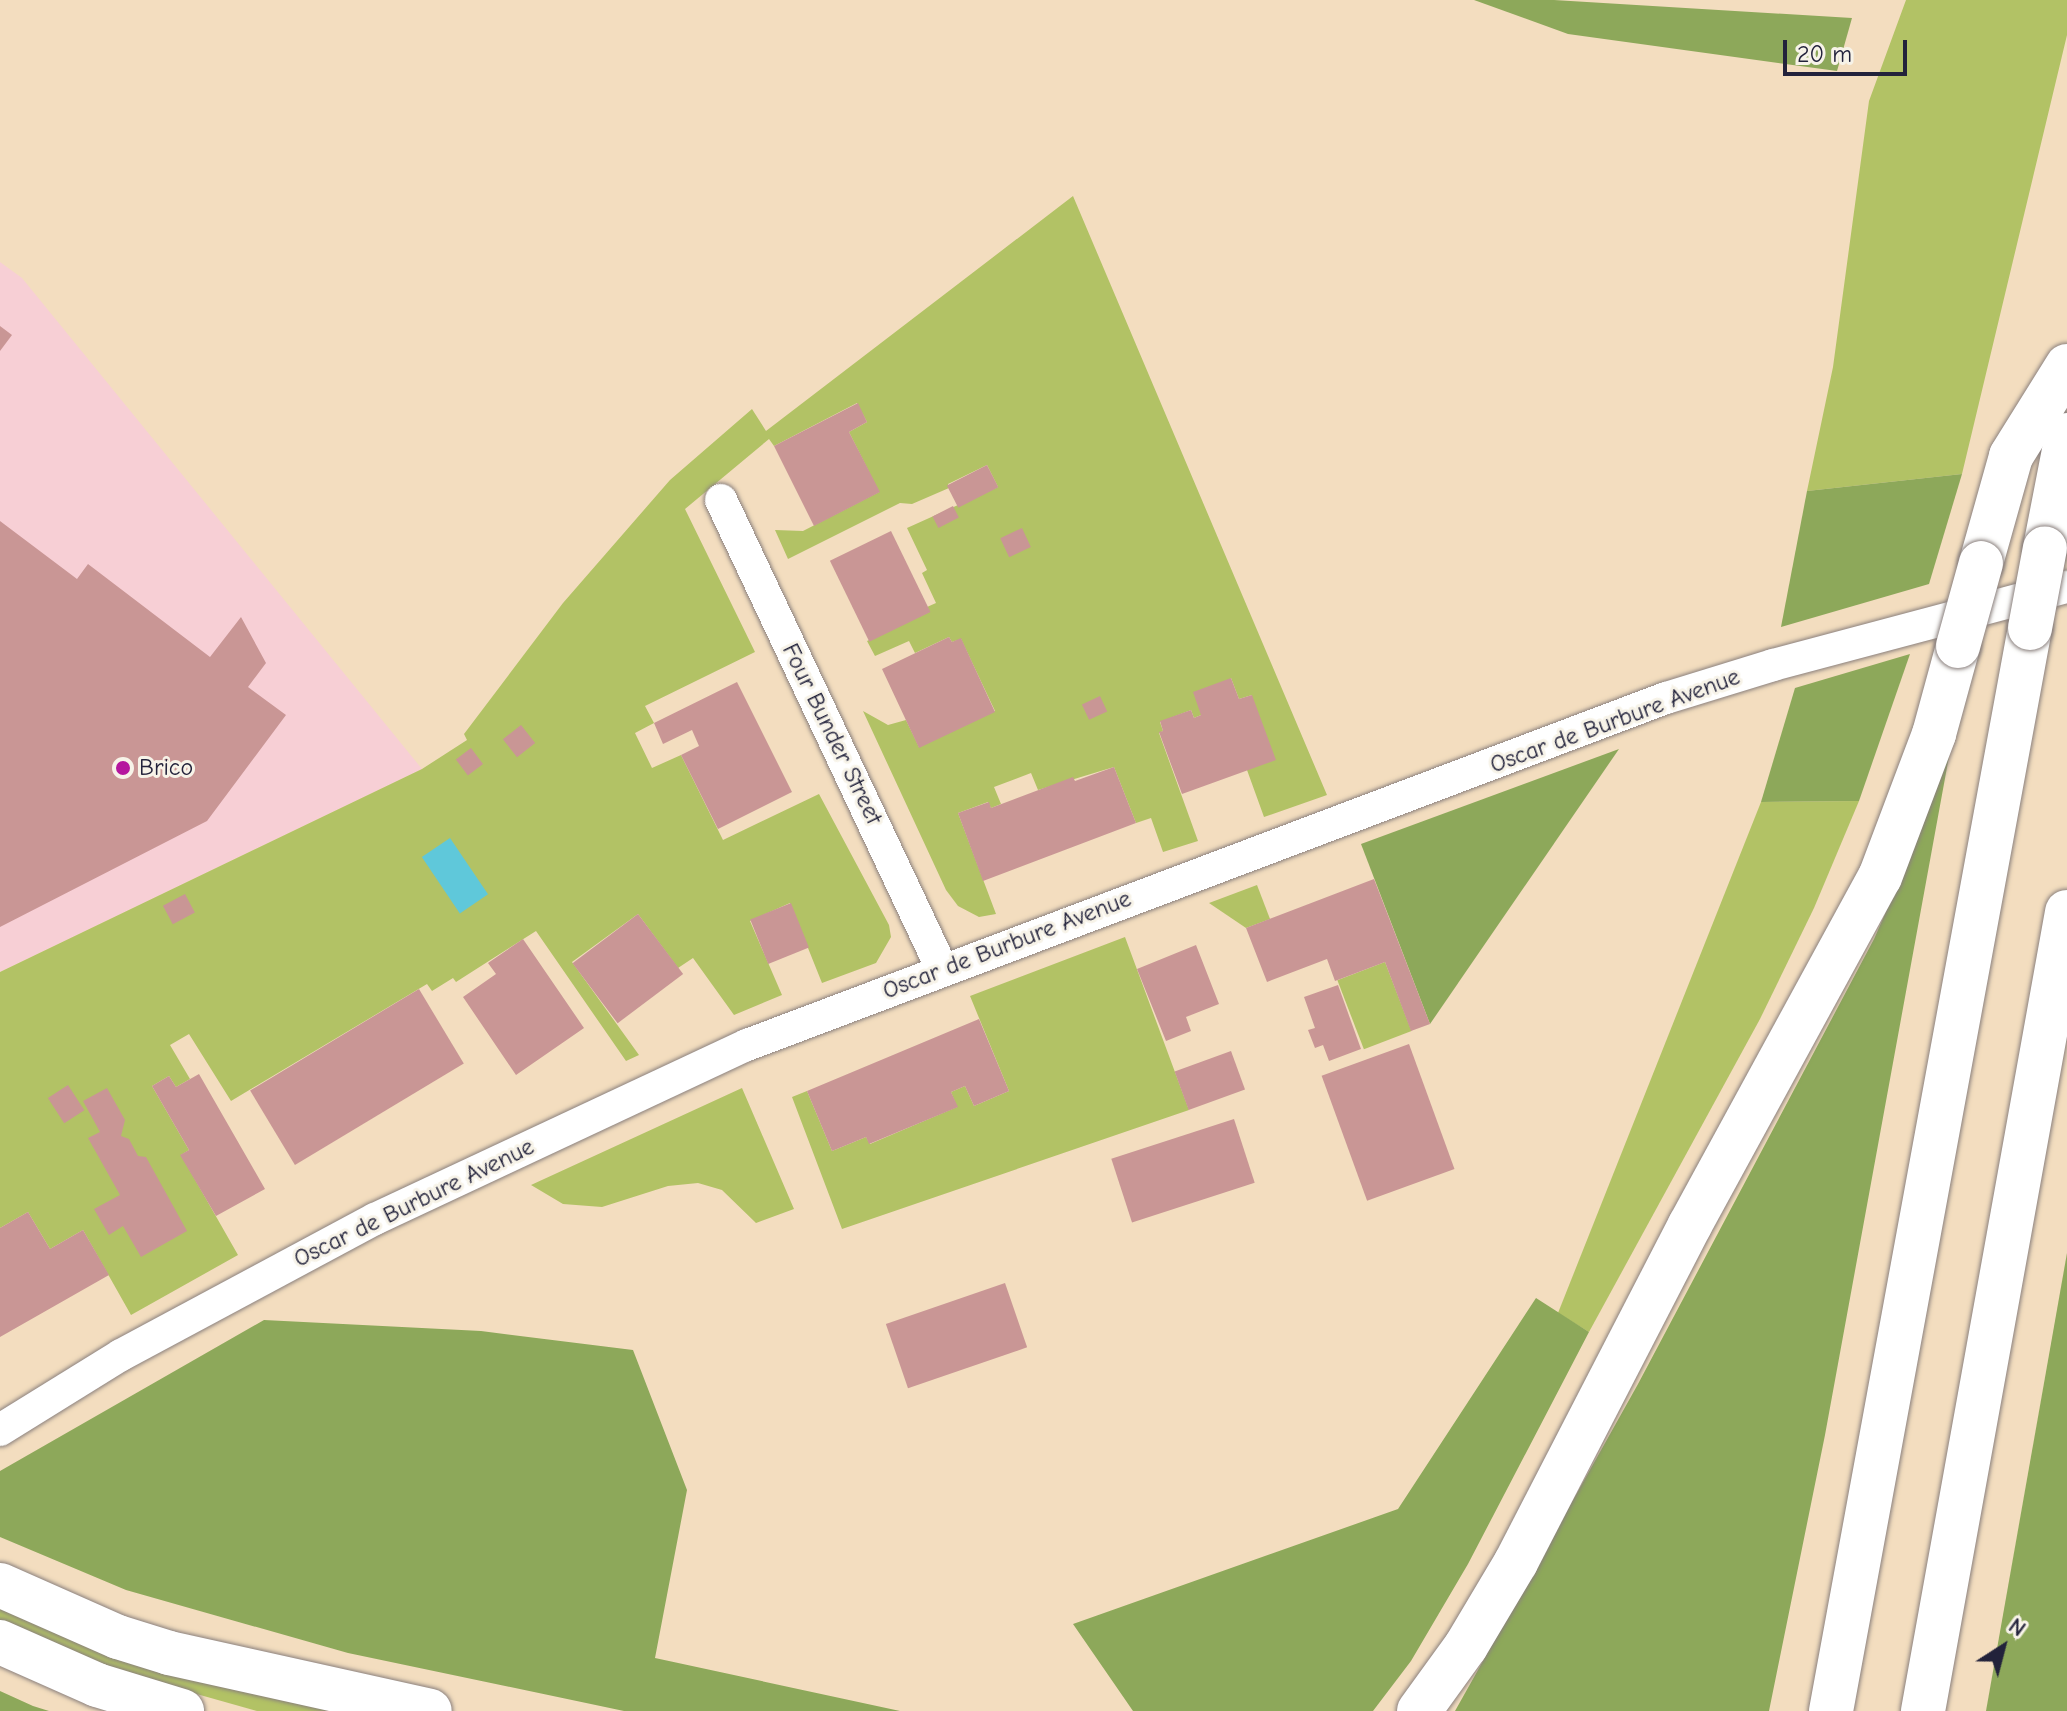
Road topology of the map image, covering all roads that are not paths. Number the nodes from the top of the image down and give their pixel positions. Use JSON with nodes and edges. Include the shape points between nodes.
{"nodes":[{"id":1,"x":2067,"y":366,"type":"edge"},
{"id":2,"x":2067,"y":435,"type":"edge"},
{"id":3,"x":721,"y":500,"type":"dead end"},
{"id":4,"x":2067,"y":587,"type":"edge"},
{"id":5,"x":2067,"y":912,"type":"edge"},
{"id":6,"x":942,"y":969,"type":"junction"},
{"id":7,"x":0,"y":1430,"type":"edge"},
{"id":8,"x":0,"y":1585,"type":"edge"},
{"id":9,"x":0,"y":1642,"type":"edge"},
{"id":10,"x":1419,"y":1710,"type":"edge"},
{"id":11,"x":182,"y":1711,"type":"edge"},
{"id":12,"x":430,"y":1711,"type":"edge"},
{"id":13,"x":1831,"y":1711,"type":"edge"},
{"id":14,"x":1923,"y":1711,"type":"edge"}],
"edges":[{"from":1,"to":10,"type":"main road","bridge":true,"via":[[2011,456],[1934,734],[1880,877],[1690,1225],[1516,1562],[1466,1646]]},
{"from":2,"to":13,"type":"main road","bridge":true},
{"from":3,"to":6,"type":"street","name":"Four Bunder Street"},
{"from":4,"to":6,"type":"street","name":"Oscar de Burbure Avenue","via":[[1666,698]]},
{"from":5,"to":14,"type":"main road"},
{"from":6,"to":7,"type":"street","name":"Oscar de Burbure Avenue","via":[[747,1045],[375,1219],[121,1355]]},
{"from":8,"to":12,"type":"main road","via":[[118,1637],[169,1653]]},
{"from":9,"to":11,"type":"main road","via":[[97,1685]]}]}
